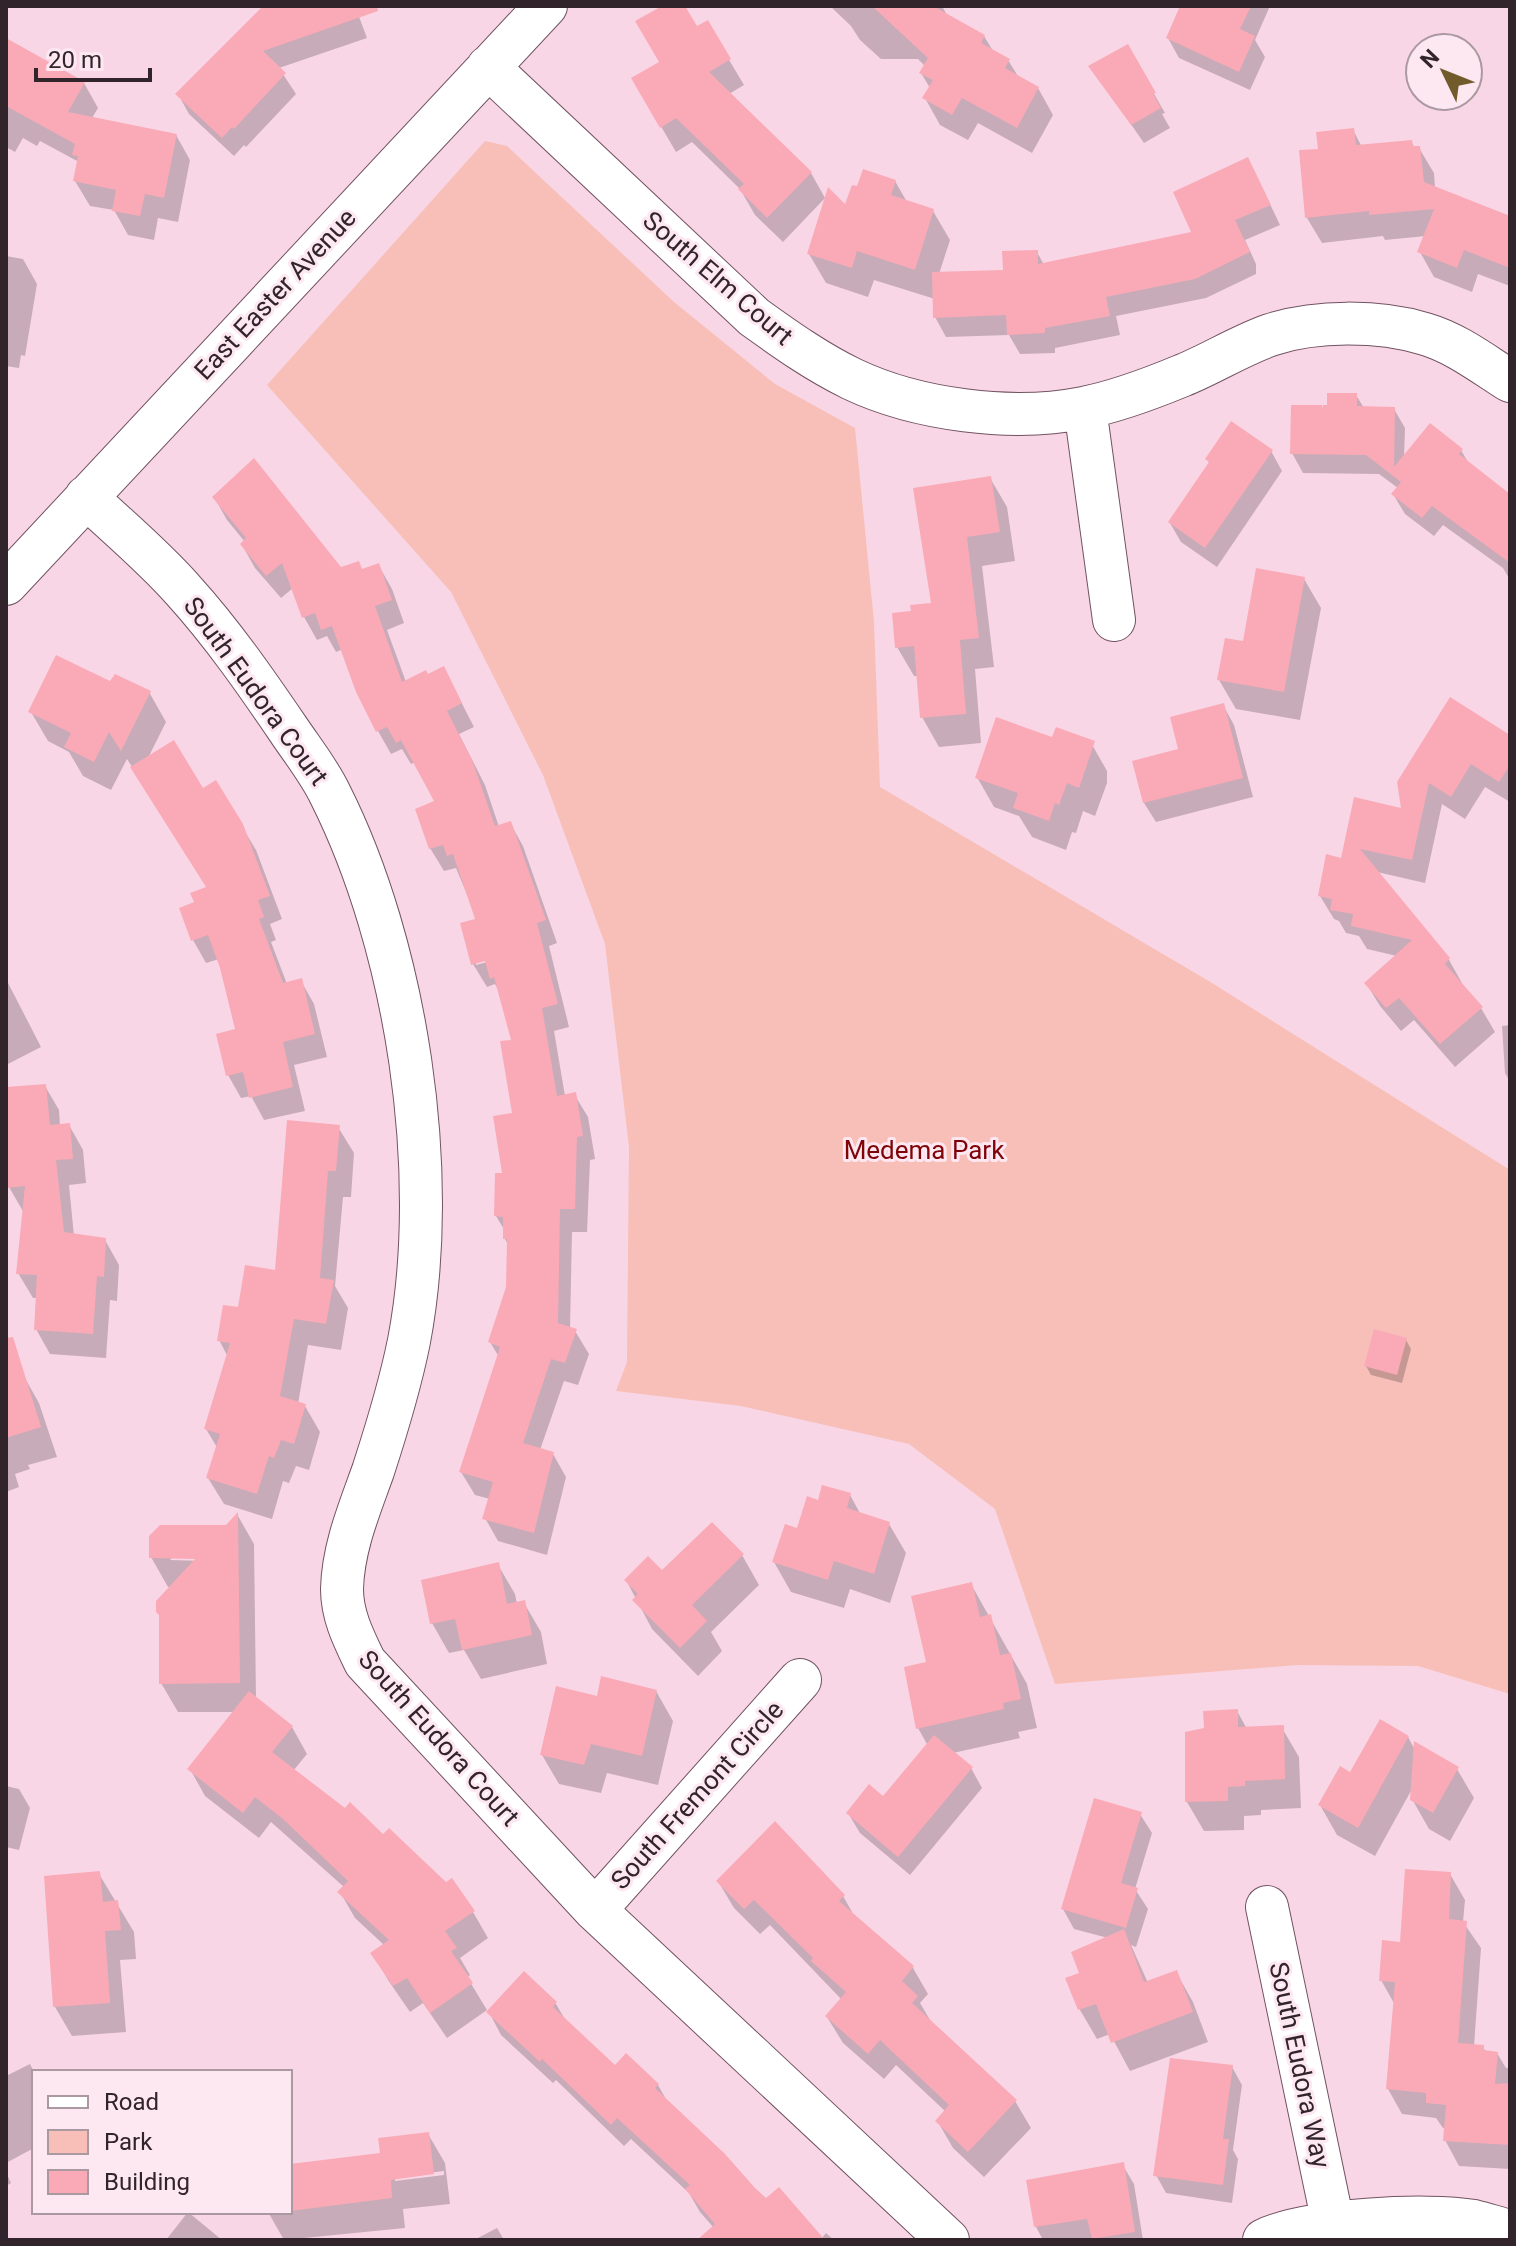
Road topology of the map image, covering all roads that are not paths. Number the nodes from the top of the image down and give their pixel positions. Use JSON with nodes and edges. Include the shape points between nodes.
{"nodes":[{"id":1,"x":546,"y":6,"type":"edge"},
{"id":2,"x":488,"y":67,"type":"junction"},
{"id":3,"x":1510,"y":381,"type":"edge"},
{"id":4,"x":1085,"y":408,"type":"junction"},
{"id":5,"x":86,"y":497,"type":"junction"},
{"id":6,"x":6,"y":584,"type":"edge"},
{"id":7,"x":1114,"y":620,"type":"dead end"},
{"id":8,"x":800,"y":1680,"type":"dead end"},
{"id":9,"x":1267,"y":1907,"type":"dead end"},
{"id":10,"x":595,"y":1910,"type":"junction"},
{"id":11,"x":1333,"y":2223,"type":"junction"},
{"id":12,"x":1510,"y":2231,"type":"edge"},
{"id":13,"x":948,"y":2240,"type":"edge"},
{"id":14,"x":1264,"y":2240,"type":"edge"}],
"edges":[{"from":1,"to":2,"type":"street","name":"East Easter Avenue"},
{"from":2,"to":4,"type":"street","name":"South Elm Court","via":[[754,317],[803,352],[854,380],[941,406],[1031,415]]},
{"from":2,"to":5,"type":"street","name":"East Easter Avenue"},
{"from":3,"to":4,"type":"street","name":"South Elm Court","via":[[1426,334],[1387,326],[1308,325]]},
{"from":4,"to":7,"type":"street"},
{"from":5,"to":6,"type":"street","name":"East Easter Avenue"},
{"from":5,"to":10,"type":"street","name":"South Eudora Court","via":[[183,589],[258,685],[329,792],[381,925],[409,1050],[420,1205],[409,1339],[391,1416],[346,1550],[342,1592],[349,1631],[365,1662]]},
{"from":8,"to":10,"type":"street","name":"South Fremont Circle"},
{"from":9,"to":11,"type":"street","name":"South Eudora Way"},
{"from":10,"to":13,"type":"street","name":"South Eudora Court"},
{"from":11,"to":12,"type":"street","via":[[1407,2218],[1473,2221]]},
{"from":11,"to":14,"type":"street"}]}
